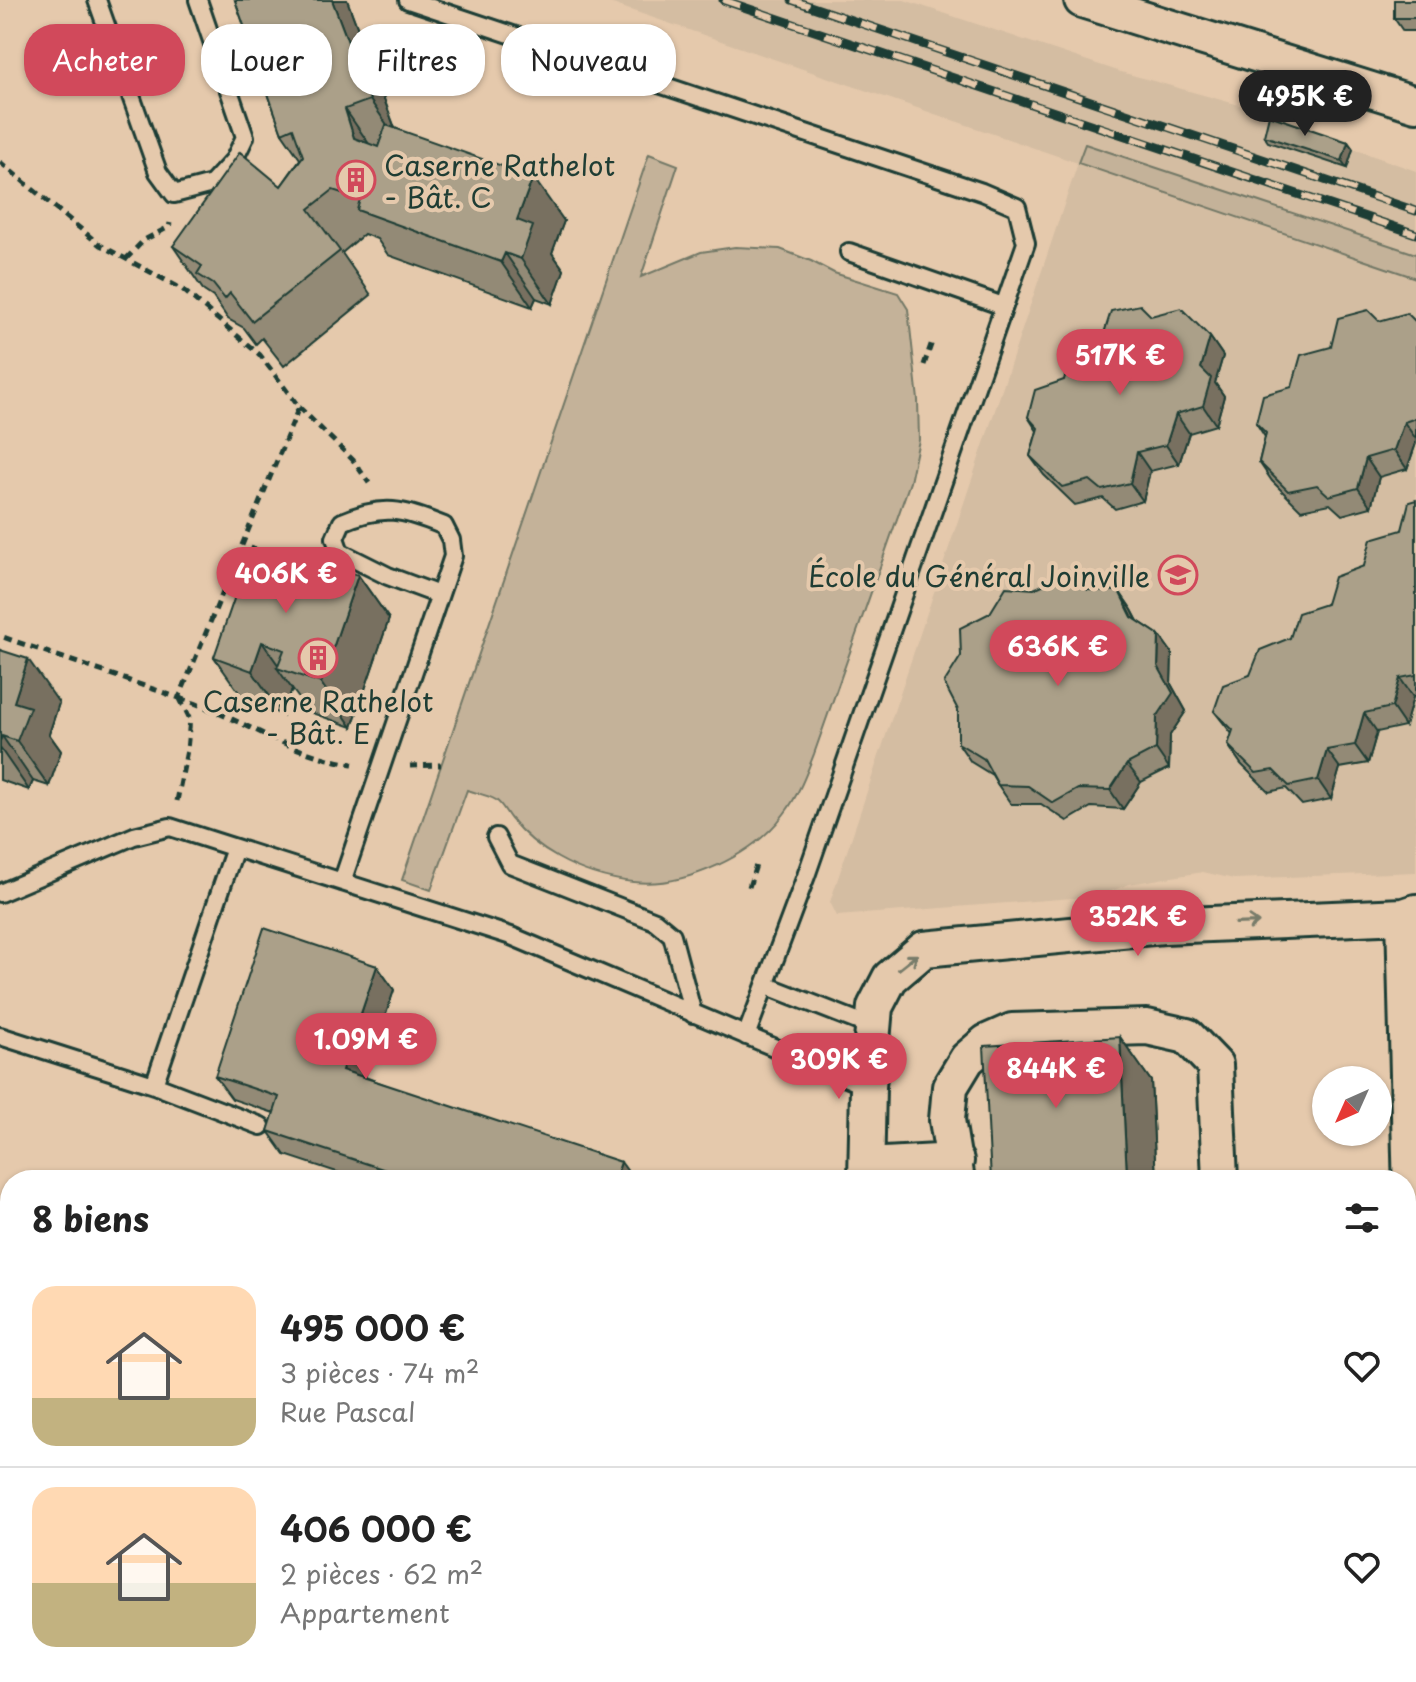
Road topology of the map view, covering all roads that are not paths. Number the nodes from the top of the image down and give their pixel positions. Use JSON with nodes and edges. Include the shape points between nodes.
{"nodes":[{"id":1,"x":97,"y":0,"type":"edge"},
{"id":2,"x":198,"y":0,"type":"edge"},
{"id":3,"x":408,"y":0,"type":"edge"},
{"id":4,"x":1082,"y":0,"type":"edge"},
{"id":5,"x":1416,"y":104,"type":"edge"},
{"id":6,"x":849,"y":252,"type":"dead end"},
{"id":7,"x":1003,"y":306,"type":"junction"},
{"id":8,"x":439,"y":595,"type":"junction"},
{"id":9,"x":496,"y":837,"type":"dead end"},
{"id":10,"x":235,"y":848,"type":"junction"},
{"id":11,"x":342,"y":882,"type":"junction"},
{"id":12,"x":0,"y":893,"type":"edge"},
{"id":13,"x":1410,"y":914,"type":"edge"},
{"id":14,"x":765,"y":985,"type":"junction"},
{"id":15,"x":693,"y":1014,"type":"junction"},
{"id":16,"x":875,"y":1028,"type":"junction"},
{"id":17,"x":0,"y":1036,"type":"edge"},
{"id":18,"x":746,"y":1036,"type":"junction"},
{"id":19,"x":154,"y":1085,"type":"junction"},
{"id":20,"x":868,"y":1087,"type":"junction"},
{"id":21,"x":261,"y":1126,"type":"edge"},
{"id":22,"x":866,"y":1170,"type":"edge"},
{"id":23,"x":956,"y":1170,"type":"edge"},
{"id":24,"x":1220,"y":1170,"type":"edge"},
{"id":25,"x":1413,"y":1170,"type":"edge"}],
"edges":[{"from":1,"to":2,"type":"lane","via":[[158,172],[174,194],[212,184],[234,160],[245,137]]},
{"from":3,"to":7,"type":"lane","via":[[1017,207],[1026,243]]},
{"from":4,"to":5,"type":"street"},
{"from":6,"to":7,"type":"lane"},
{"from":7,"to":14,"type":"lane"},
{"from":8,"to":8,"type":"lane","via":[[453,556],[444,526],[387,509],[342,522],[335,538],[340,552]]},
{"from":8,"to":11,"type":"lane"},
{"from":9,"to":15,"type":"lane","via":[[510,864],[655,921],[672,935]]},
{"from":10,"to":11,"type":"lane"},
{"from":10,"to":12,"type":"lane","via":[[170,827],[134,836]]},
{"from":10,"to":19,"type":"lane"},
{"from":11,"to":15,"type":"lane","via":[[511,936]]},
{"from":16,"to":13,"type":"street","one_way":true,"via":[[875,1007],[890,978],[924,949],[1163,926]]},
{"from":13,"to":25,"type":"street"},
{"from":14,"to":16,"type":"lane"},
{"from":14,"to":18,"type":"lane"},
{"from":15,"to":18,"type":"lane"},
{"from":16,"to":20,"type":"street"},
{"from":17,"to":19,"type":"lane"},
{"from":18,"to":20,"type":"lane"},
{"from":19,"to":21,"type":"lane"},
{"from":20,"to":22,"type":"street"},
{"from":23,"to":24,"type":"street","via":[[947,1120],[950,1087],[967,1059],[987,1042],[1012,1031],[1147,1027],[1187,1036],[1215,1065]]}]}
